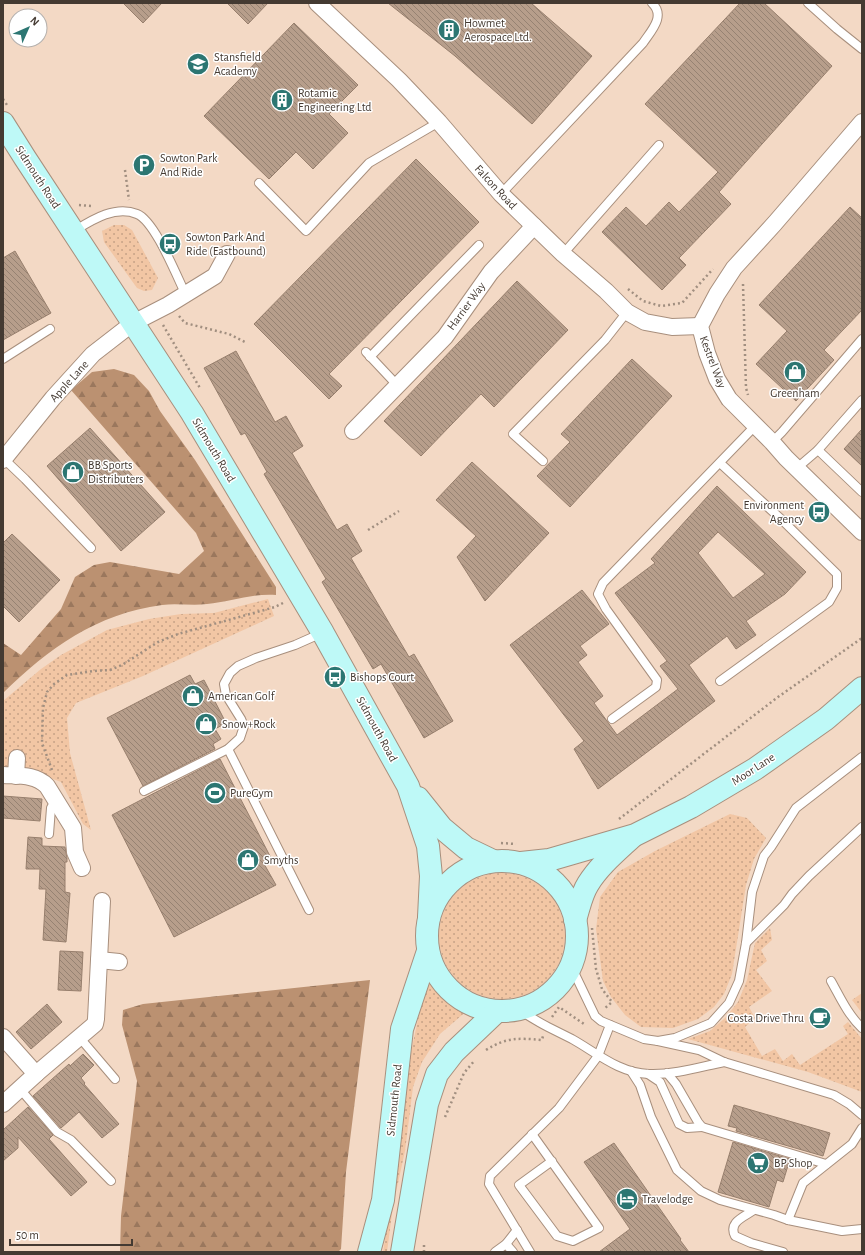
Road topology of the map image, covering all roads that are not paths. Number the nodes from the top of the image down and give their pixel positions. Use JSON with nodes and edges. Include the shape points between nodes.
{"nodes":[{"id":1,"x":317,"y":3,"type":"edge"},
{"id":2,"x":652,"y":3,"type":"edge"},
{"id":3,"x":808,"y":3,"type":"edge"},
{"id":4,"x":861,"y":46,"type":"edge"},
{"id":5,"x":7,"y":117,"type":"edge"},
{"id":6,"x":439,"y":122,"type":"junction"},
{"id":7,"x":859,"y":133,"type":"edge"},
{"id":8,"x":659,"y":145,"type":"dead end"},
{"id":9,"x":259,"y":183,"type":"dead end"},
{"id":10,"x":501,"y":194,"type":"junction"},
{"id":11,"x":534,"y":226,"type":"junction"},
{"id":12,"x":74,"y":232,"type":"junction"},
{"id":13,"x":479,"y":245,"type":"dead end"},
{"id":14,"x":227,"y":254,"type":"dead end"},
{"id":15,"x":563,"y":254,"type":"junction"},
{"id":16,"x":186,"y":295,"type":"junction"},
{"id":17,"x":627,"y":312,"type":"junction"},
{"id":18,"x":133,"y":323,"type":"junction"},
{"id":19,"x":700,"y":326,"type":"junction"},
{"id":20,"x":50,"y":329,"type":"dead end"},
{"id":21,"x":862,"y":339,"type":"edge"},
{"id":22,"x":3,"y":359,"type":"edge"},
{"id":23,"x":397,"y":385,"type":"junction"},
{"id":24,"x":862,"y":400,"type":"edge"},
{"id":25,"x":755,"y":426,"type":"junction"},
{"id":26,"x":353,"y":431,"type":"dead end"},
{"id":27,"x":772,"y":442,"type":"junction"},
{"id":28,"x":818,"y":450,"type":"junction"},
{"id":29,"x":6,"y":451,"type":"edge"},
{"id":30,"x":543,"y":461,"type":"dead end"},
{"id":31,"x":720,"y":463,"type":"junction"},
{"id":32,"x":797,"y":468,"type":"junction"},
{"id":33,"x":862,"y":492,"type":"edge"},
{"id":34,"x":862,"y":532,"type":"edge"},
{"id":35,"x":91,"y":548,"type":"dead end"},
{"id":36,"x":323,"y":633,"type":"junction"},
{"id":37,"x":720,"y":681,"type":"dead end"},
{"id":38,"x":862,"y":688,"type":"edge"},
{"id":39,"x":612,"y":719,"type":"dead end"},
{"id":40,"x":228,"y":749,"type":"junction"},
{"id":41,"x":862,"y":757,"type":"edge"},
{"id":42,"x":17,"y":758,"type":"dead end"},
{"id":43,"x":9,"y":776,"type":"edge"},
{"id":44,"x":408,"y":786,"type":"junction"},
{"id":45,"x":144,"y":791,"type":"dead end"},
{"id":46,"x":56,"y":799,"type":"junction"},
{"id":47,"x":862,"y":827,"type":"edge"},
{"id":48,"x":49,"y":834,"type":"dead end"},
{"id":49,"x":635,"y":835,"type":"junction"},
{"id":50,"x":495,"y":852,"type":"junction"},
{"id":51,"x":519,"y":854,"type":"junction"},
{"id":52,"x":82,"y":868,"type":"dead end"},
{"id":53,"x":102,"y":901,"type":"dead end"},
{"id":54,"x":309,"y":910,"type":"dead end"},
{"id":55,"x":429,"y":917,"type":"junction"},
{"id":56,"x":584,"y":923,"type":"junction"},
{"id":57,"x":746,"y":944,"type":"junction"},
{"id":58,"x":428,"y":951,"type":"junction"},
{"id":59,"x":100,"y":960,"type":"junction"},
{"id":60,"x":119,"y":962,"type":"dead end"},
{"id":61,"x":571,"y":966,"type":"junction"},
{"id":62,"x":831,"y":981,"type":"dead end"},
{"id":63,"x":519,"y":1010,"type":"junction"},
{"id":64,"x":496,"y":1012,"type":"junction"},
{"id":65,"x":610,"y":1025,"type":"junction"},
{"id":66,"x":862,"y":1028,"type":"edge"},
{"id":67,"x":3,"y":1037,"type":"edge"},
{"id":68,"x":80,"y":1038,"type":"junction"},
{"id":69,"x":658,"y":1041,"type":"junction"},
{"id":70,"x":598,"y":1056,"type":"junction"},
{"id":71,"x":724,"y":1062,"type":"junction"},
{"id":72,"x":631,"y":1071,"type":"junction"},
{"id":73,"x":666,"y":1073,"type":"junction"},
{"id":74,"x":36,"y":1074,"type":"junction"},
{"id":75,"x":648,"y":1074,"type":"junction"},
{"id":76,"x":115,"y":1079,"type":"dead end"},
{"id":77,"x":20,"y":1089,"type":"junction"},
{"id":78,"x":3,"y":1104,"type":"edge"},
{"id":79,"x":862,"y":1116,"type":"edge"},
{"id":80,"x":702,"y":1127,"type":"junction"},
{"id":81,"x":862,"y":1128,"type":"edge"},
{"id":82,"x":532,"y":1134,"type":"junction"},
{"id":83,"x":552,"y":1161,"type":"junction"},
{"id":84,"x":826,"y":1164,"type":"junction"},
{"id":85,"x":111,"y":1181,"type":"dead end"},
{"id":86,"x":754,"y":1210,"type":"junction"},
{"id":87,"x":788,"y":1220,"type":"junction"},
{"id":88,"x":862,"y":1229,"type":"edge"},
{"id":89,"x":517,"y":1230,"type":"junction"},
{"id":90,"x":506,"y":1244,"type":"junction"},
{"id":91,"x":369,"y":1252,"type":"edge"},
{"id":92,"x":402,"y":1252,"type":"edge"},
{"id":93,"x":495,"y":1252,"type":"edge"},
{"id":94,"x":513,"y":1252,"type":"edge"},
{"id":95,"x":530,"y":1252,"type":"edge"},
{"id":96,"x":783,"y":1252,"type":"edge"}],
"edges":[{"from":1,"to":6,"type":"street","name":"Falcon Road","via":[[399,80]]},
{"from":2,"to":10,"type":"lane","via":[[656,6],[658,22],[643,43]]},
{"from":3,"to":4,"type":"lane"},
{"from":5,"to":12,"type":"main road","name":"Sidmouth Road","via":[[25,158]]},
{"from":6,"to":9,"type":"lane","via":[[369,162],[306,231]]},
{"from":6,"to":10,"type":"street","name":"Falcon Road"},
{"from":7,"to":19,"type":"street","name":"Kestrel Way","via":[[734,268]]},
{"from":8,"to":15,"type":"lane"},
{"from":10,"to":11,"type":"street","name":"Falcon Road"},
{"from":11,"to":15,"type":"street","name":"Falcon Road"},
{"from":11,"to":23,"type":"street","name":"Harrier Way","via":[[491,272],[445,337]]},
{"from":12,"to":16,"type":"lane","via":[[93,219],[112,213],[124,211],[138,214],[148,223],[160,241]]},
{"from":12,"to":18,"type":"main road","name":"Sidmouth Road"},
{"from":13,"to":23,"type":"lane","via":[[368,354]]},
{"from":14,"to":16,"type":"street","name":"Apple Lane","via":[[215,276]]},
{"from":15,"to":17,"type":"street","name":"Falcon Road"},
{"from":16,"to":18,"type":"street","name":"Apple Lane","via":[[172,309]]},
{"from":17,"to":19,"type":"street","name":"Falcon Road","via":[[645,322],[672,327]]},
{"from":17,"to":30,"type":"lane","via":[[605,340],[513,434]]},
{"from":18,"to":29,"type":"street","name":"Apple Lane","via":[[93,354]]},
{"from":18,"to":36,"type":"main road","name":"Sidmouth Road","via":[[192,413]]},
{"from":19,"to":25,"type":"street","name":"Kestrel Way","via":[[717,379],[729,399]]},
{"from":20,"to":22,"type":"lane"},
{"from":21,"to":27,"type":"lane"},
{"from":23,"to":26,"type":"street","name":"Harrier Way"},
{"from":24,"to":28,"type":"lane"},
{"from":25,"to":27,"type":"street","name":"Kestrel Way"},
{"from":25,"to":31,"type":"lane"},
{"from":27,"to":32,"type":"street","name":"Kestrel Way"},
{"from":28,"to":32,"type":"lane"},
{"from":28,"to":33,"type":"lane"},
{"from":29,"to":35,"type":"lane","via":[[25,479]]},
{"from":31,"to":37,"type":"lane","via":[[837,574],[837,588],[829,602]]},
{"from":31,"to":39,"type":"lane","via":[[603,583],[598,594],[657,680],[656,687]]},
{"from":32,"to":34,"type":"street","name":"Kestrel Way"},
{"from":36,"to":40,"type":"lane","via":[[256,658],[238,666],[230,674],[224,684],[226,695],[244,726],[240,738]]},
{"from":36,"to":44,"type":"main road","name":"Sidmouth Road"},
{"from":38,"to":49,"type":"main road","name":"Moor Lane","via":[[826,719],[755,769],[691,807]]},
{"from":40,"to":45,"type":"lane"},
{"from":40,"to":54,"type":"lane"},
{"from":41,"to":57,"type":"lane","via":[[796,808],[764,856],[752,892]]},
{"from":42,"to":43,"type":"street"},
{"from":43,"to":46,"type":"street","via":[[41,780]]},
{"from":44,"to":50,"type":"main road","name":"Sidmouth Road","via":[[442,828],[466,848]]},
{"from":44,"to":55,"type":"main road","name":"Sidmouth Road","via":[[428,846],[431,876]]},
{"from":46,"to":48,"type":"lane","via":[[51,808]]},
{"from":46,"to":52,"type":"street","via":[[73,828],[75,852]]},
{"from":47,"to":57,"type":"lane","via":[[809,876],[784,906]]},
{"from":49,"to":51,"type":"main road","name":"Moor Lane","via":[[549,860]]},
{"from":49,"to":56,"type":"main road","name":"Moor Lane","via":[[602,865],[587,885],[582,896]]},
{"from":50,"to":51,"type":"main road","via":[[506,861]]},
{"from":50,"to":55,"type":"main road","via":[[452,879],[438,896]]},
{"from":51,"to":56,"type":"main road","via":[[555,883]]},
{"from":53,"to":59,"type":"street"},
{"from":55,"to":58,"type":"main road","via":[[426,934]]},
{"from":56,"to":61,"type":"main road","via":[[577,928],[577,947]]},
{"from":57,"to":69,"type":"lane","via":[[739,981],[723,1011],[703,1027],[675,1038]]},
{"from":58,"to":64,"type":"main road","via":[[436,974],[452,993],[473,1006]]},
{"from":58,"to":91,"type":"main road","name":"Sidmouth Road","via":[[402,1029],[383,1200]]},
{"from":59,"to":60,"type":"street"},
{"from":59,"to":68,"type":"street","via":[[95,1024]]},
{"from":61,"to":63,"type":"main road","via":[[563,981],[551,994],[536,1004]]},
{"from":61,"to":65,"type":"lane","via":[[595,1016]]},
{"from":62,"to":66,"type":"lane","via":[[849,1013]]},
{"from":63,"to":64,"type":"main road"},
{"from":63,"to":70,"type":"lane"},
{"from":64,"to":92,"type":"main road","via":[[454,1052],[437,1074],[426,1104]]},
{"from":65,"to":69,"type":"lane","via":[[644,1039]]},
{"from":65,"to":70,"type":"lane"},
{"from":67,"to":74,"type":"street"},
{"from":68,"to":74,"type":"street"},
{"from":68,"to":76,"type":"lane"},
{"from":69,"to":71,"type":"lane","via":[[699,1050]]},
{"from":70,"to":72,"type":"lane"},
{"from":70,"to":82,"type":"lane","via":[[559,1108]]},
{"from":71,"to":73,"type":"lane"},
{"from":71,"to":79,"type":"lane","via":[[834,1095]]},
{"from":72,"to":75,"type":"lane"},
{"from":72,"to":86,"type":"lane","via":[[640,1085],[651,1117],[677,1170],[701,1191],[720,1200]]},
{"from":73,"to":75,"type":"lane"},
{"from":73,"to":80,"type":"lane","via":[[676,1084]]},
{"from":74,"to":77,"type":"street"},
{"from":75,"to":80,"type":"lane","via":[[660,1082],[679,1124],[687,1128]]},
{"from":77,"to":78,"type":"street"},
{"from":77,"to":85,"type":"lane","via":[[57,1132],[71,1140]]},
{"from":80,"to":84,"type":"lane"},
{"from":81,"to":84,"type":"lane","via":[[852,1144]]},
{"from":82,"to":83,"type":"lane"},
{"from":82,"to":89,"type":"lane","via":[[490,1176],[489,1184]]},
{"from":83,"to":83,"type":"lane","via":[[599,1228],[573,1241],[557,1236],[519,1185]]},
{"from":84,"to":87,"type":"lane","via":[[803,1183]]},
{"from":86,"to":87,"type":"lane"},
{"from":86,"to":96,"type":"lane","via":[[733,1226],[735,1236]]},
{"from":87,"to":88,"type":"lane","via":[[842,1231]]},
{"from":89,"to":90,"type":"lane"},
{"from":89,"to":95,"type":"lane"},
{"from":90,"to":93,"type":"lane"},
{"from":90,"to":94,"type":"lane"}]}
